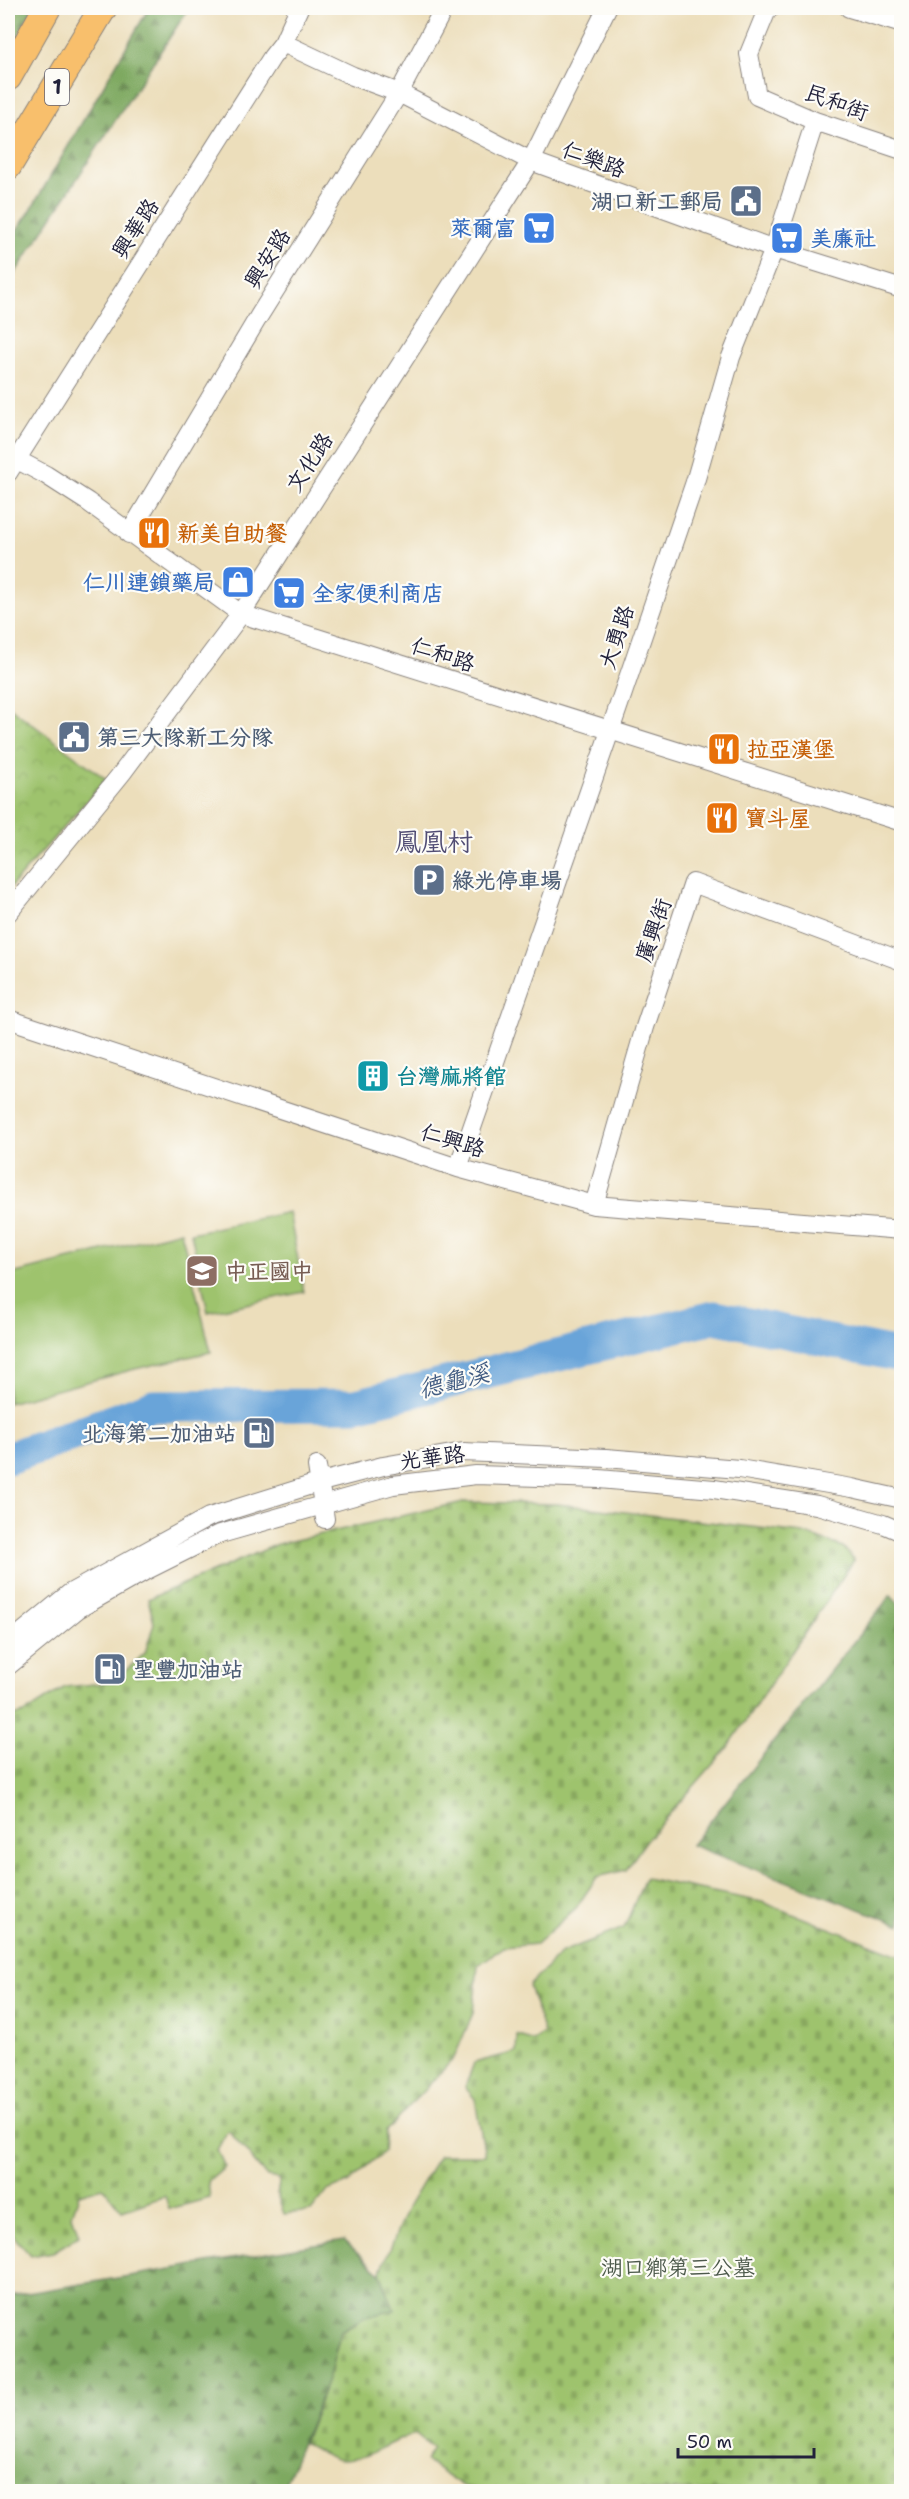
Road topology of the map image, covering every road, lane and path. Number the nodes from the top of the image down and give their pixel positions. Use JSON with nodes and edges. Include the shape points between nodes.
{"nodes":[{"id":1,"x":46,"y":8,"type":"edge"},
{"id":2,"x":103,"y":8,"type":"edge"},
{"id":3,"x":299,"y":8,"type":"edge"},
{"id":4,"x":444,"y":8,"type":"edge"},
{"id":5,"x":607,"y":8,"type":"edge"},
{"id":6,"x":770,"y":8,"type":"edge"},
{"id":7,"x":849,"y":8,"type":"edge"},
{"id":8,"x":902,"y":24,"type":"edge"},
{"id":9,"x":284,"y":43,"type":"junction"},
{"id":10,"x":8,"y":77,"type":"edge"},
{"id":11,"x":399,"y":93,"type":"junction"},
{"id":12,"x":815,"y":121,"type":"junction"},
{"id":13,"x":902,"y":150,"type":"edge"},
{"id":14,"x":531,"y":161,"type":"junction"},
{"id":15,"x":8,"y":166,"type":"edge"},
{"id":16,"x":774,"y":249,"type":"junction"},
{"id":17,"x":902,"y":289,"type":"edge"},
{"id":18,"x":11,"y":463,"type":"edge"},
{"id":19,"x":129,"y":534,"type":"junction"},
{"id":20,"x":241,"y":614,"type":"junction"},
{"id":21,"x":610,"y":731,"type":"junction"},
{"id":22,"x":902,"y":822,"type":"edge"},
{"id":23,"x":8,"y":913,"type":"edge"},
{"id":24,"x":902,"y":961,"type":"edge"},
{"id":25,"x":8,"y":1019,"type":"edge"},
{"id":26,"x":458,"y":1167,"type":"junction"},
{"id":27,"x":594,"y":1205,"type":"junction"},
{"id":28,"x":902,"y":1230,"type":"edge"},
{"id":29,"x":319,"y":1474,"type":"junction"},
{"id":30,"x":902,"y":1499,"type":"edge"},
{"id":31,"x":324,"y":1511,"type":"junction"},
{"id":32,"x":902,"y":1532,"type":"edge"},
{"id":33,"x":73,"y":1599,"type":"junction"},
{"id":34,"x":8,"y":1644,"type":"edge"},
{"id":35,"x":8,"y":1666,"type":"edge"}],
"edges":[{"from":1,"to":10,"type":"highway","number":"1"},
{"from":2,"to":15,"type":"highway","number":"1"},
{"from":3,"to":9,"type":"street","name":"興華路"},
{"from":4,"to":11,"type":"street","name":"興安路"},
{"from":5,"to":14,"type":"street","name":"文化路"},
{"from":6,"to":12,"type":"street","name":"民和街","via":[[749,54],[757,96]]},
{"from":7,"to":8,"type":"street"},
{"from":9,"to":11,"type":"street","name":"仁樂路"},
{"from":9,"to":18,"type":"street","name":"興華路"},
{"from":11,"to":14,"type":"street","name":"仁樂路"},
{"from":11,"to":19,"type":"street","name":"興安路"},
{"from":12,"to":13,"type":"street","name":"民和街"},
{"from":12,"to":16,"type":"street","name":"大勇路"},
{"from":14,"to":16,"type":"street","name":"仁樂路"},
{"from":14,"to":20,"type":"street","name":"文化路"},
{"from":16,"to":17,"type":"street","name":"仁樂路"},
{"from":16,"to":21,"type":"street","name":"大勇路","via":[[731,357],[695,482]]},
{"from":18,"to":19,"type":"street","name":"仁和路","via":[[46,475]]},
{"from":19,"to":20,"type":"street","name":"仁和路"},
{"from":20,"to":21,"type":"street","name":"仁和路"},
{"from":20,"to":23,"type":"street","name":"文化路","via":[[122,772]]},
{"from":21,"to":22,"type":"street","name":"仁和路"},
{"from":21,"to":26,"type":"street","name":"大勇路"},
{"from":24,"to":27,"type":"street","name":"廣興街","via":[[693,883],[645,1027]]},
{"from":25,"to":26,"type":"street","name":"仁興路"},
{"from":26,"to":27,"type":"street","name":"仁興路"},
{"from":27,"to":28,"type":"street","name":"仁興路"},
{"from":29,"to":30,"type":"street","name":"光華路","via":[[463,1452],[606,1458],[739,1469]]},
{"from":29,"to":31,"type":"street"},
{"from":29,"to":33,"type":"street","name":"光華路","via":[[209,1517]]},
{"from":31,"to":32,"type":"street","name":"光華路","via":[[393,1485],[476,1475],[599,1479],[714,1489],[817,1505]]},
{"from":31,"to":33,"type":"street","name":"光華路","via":[[217,1535],[145,1571]]},
{"from":33,"to":34,"type":"street","name":"光華路"},
{"from":33,"to":35,"type":"street","name":"光華路"}]}
